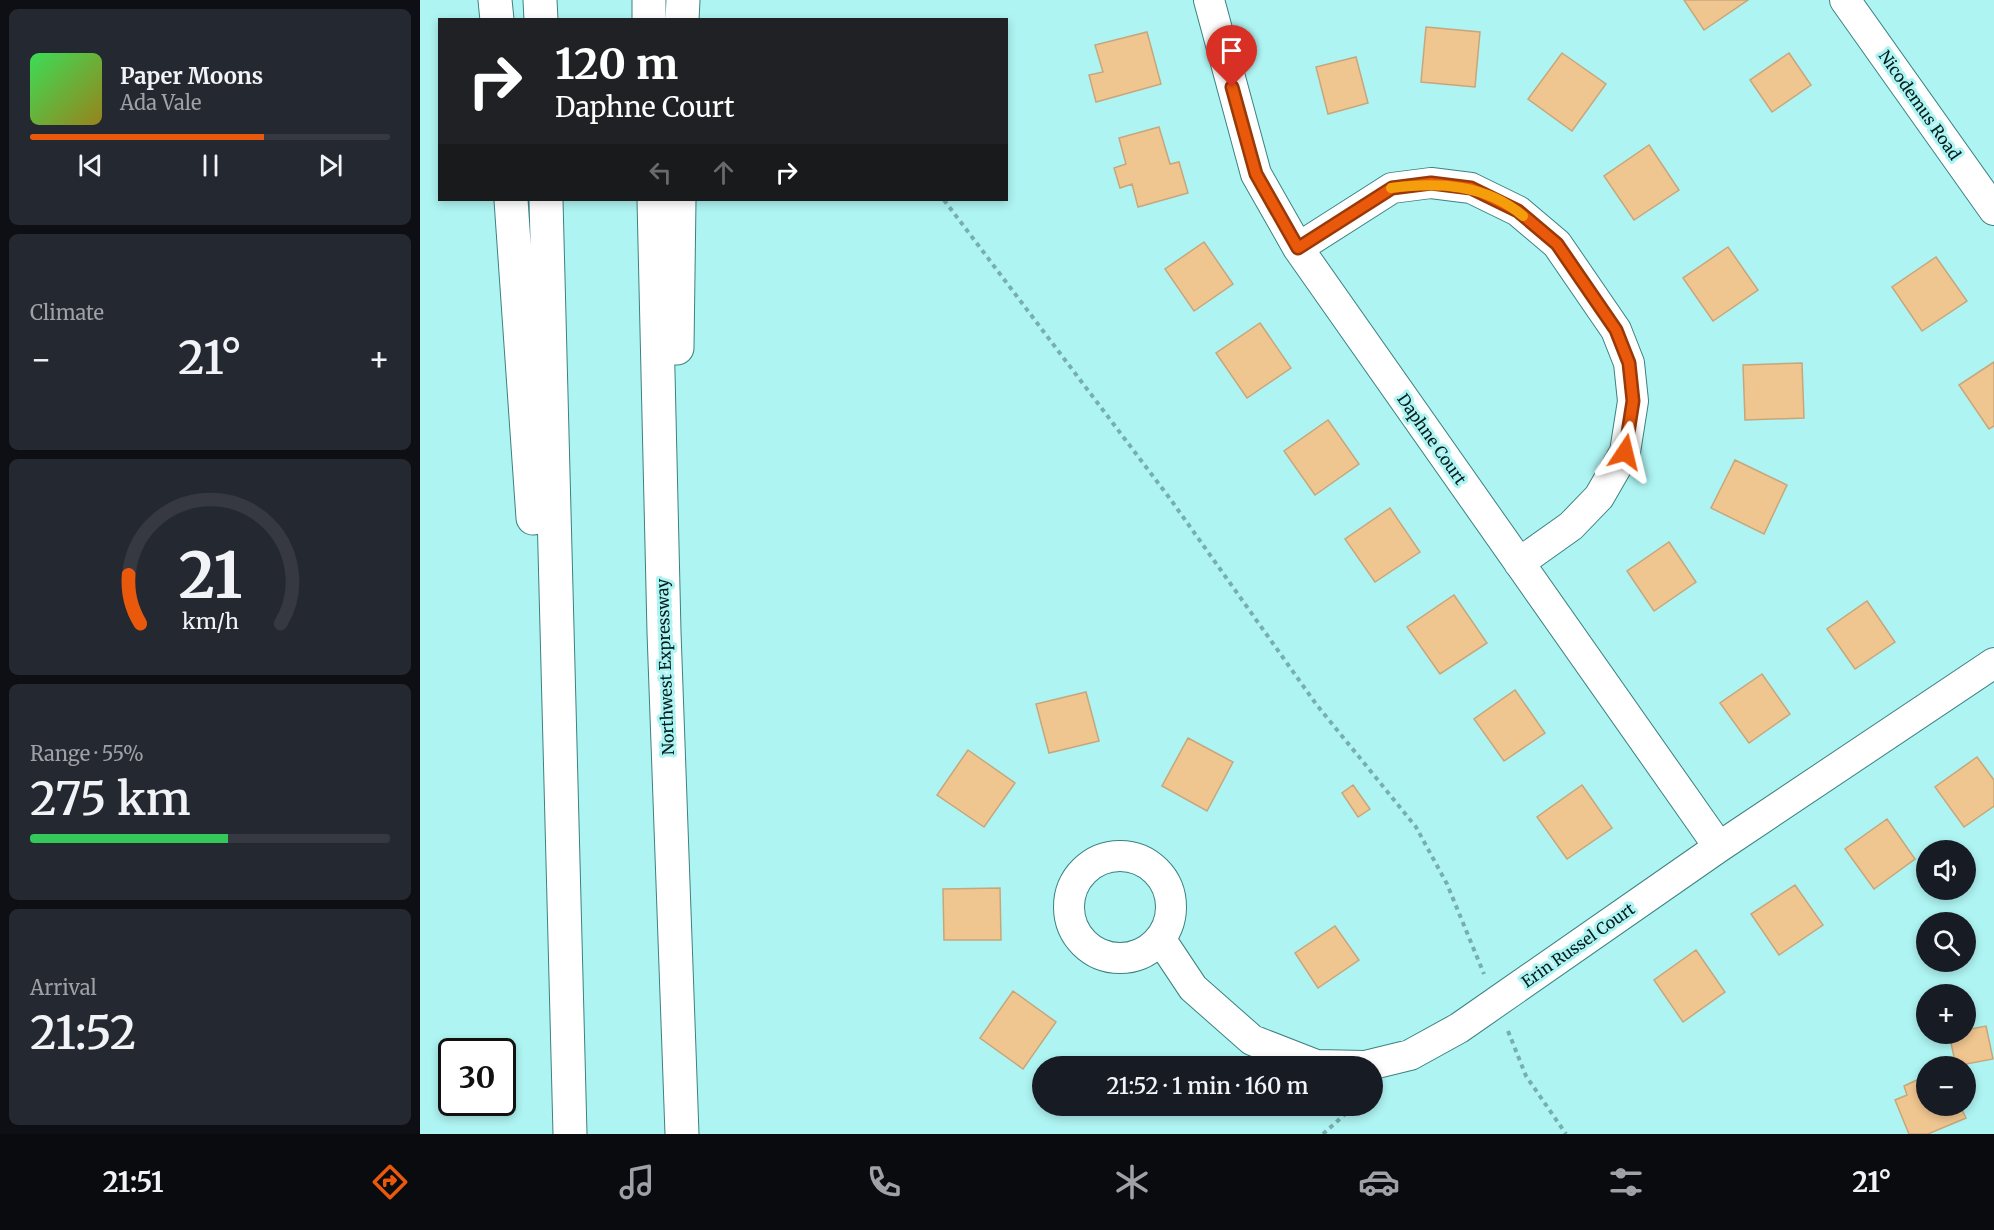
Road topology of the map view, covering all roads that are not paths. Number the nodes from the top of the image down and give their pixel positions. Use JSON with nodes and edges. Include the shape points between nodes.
{"nodes":[{"id":1,"x":495,"y":0,"type":"edge"},
{"id":2,"x":540,"y":0,"type":"edge"},
{"id":3,"x":649,"y":0,"type":"edge"},
{"id":4,"x":683,"y":0,"type":"edge"},
{"id":5,"x":1209,"y":0,"type":"edge"},
{"id":6,"x":1845,"y":0,"type":"edge"},
{"id":7,"x":497,"y":18,"type":"edge"},
{"id":8,"x":541,"y":18,"type":"edge"},
{"id":9,"x":649,"y":18,"type":"edge"},
{"id":10,"x":682,"y":18,"type":"edge"},
{"id":11,"x":511,"y":201,"type":"edge"},
{"id":12,"x":546,"y":201,"type":"edge"},
{"id":13,"x":654,"y":201,"type":"edge"},
{"id":14,"x":679,"y":201,"type":"edge"},
{"id":15,"x":1994,"y":210,"type":"edge"},
{"id":16,"x":1298,"y":248,"type":"junction"},
{"id":17,"x":1519,"y":563,"type":"junction"},
{"id":18,"x":664,"y":632,"type":"junction"},
{"id":19,"x":1994,"y":663,"type":"edge"},
{"id":20,"x":1719,"y":847,"type":"junction"},
{"id":21,"x":1161,"y":940,"type":"dead end"},
{"id":22,"x":565,"y":996,"type":"junction"},
{"id":23,"x":570,"y":1134,"type":"edge"},
{"id":24,"x":682,"y":1134,"type":"edge"}],
"edges":[{"from":1,"to":7,"type":"highway"},
{"from":2,"to":8,"type":"highway"},
{"from":3,"to":9,"type":"highway"},
{"from":4,"to":10,"type":"highway"},
{"from":5,"to":16,"type":"street","name":"Daphne Court","via":[[1256,174]]},
{"from":6,"to":15,"type":"street","name":"Nicodemus Road"},
{"from":11,"to":22,"type":"highway"},
{"from":12,"to":22,"type":"highway"},
{"from":13,"to":18,"type":"highway","name":"Northwest Expressway"},
{"from":14,"to":18,"type":"highway","via":[[680,300]]},
{"from":16,"to":17,"type":"street","name":"Daphne Court"},
{"from":16,"to":17,"type":"street","via":[[1392,188],[1431,183],[1471,188],[1518,211],[1557,244],[1616,330],[1629,363],[1633,401],[1625,452],[1599,497],[1572,526]]},
{"from":17,"to":20,"type":"street","name":"Daphne Court"},
{"from":18,"to":24,"type":"highway","name":"Northwest Expressway"},
{"from":19,"to":20,"type":"street","name":"Erin Russel Court"},
{"from":20,"to":21,"type":"street","name":"Erin Russel Court","via":[[1459,1028],[1410,1055],[1365,1066],[1316,1065],[1252,1040],[1193,988]]},
{"from":22,"to":23,"type":"highway"}]}
